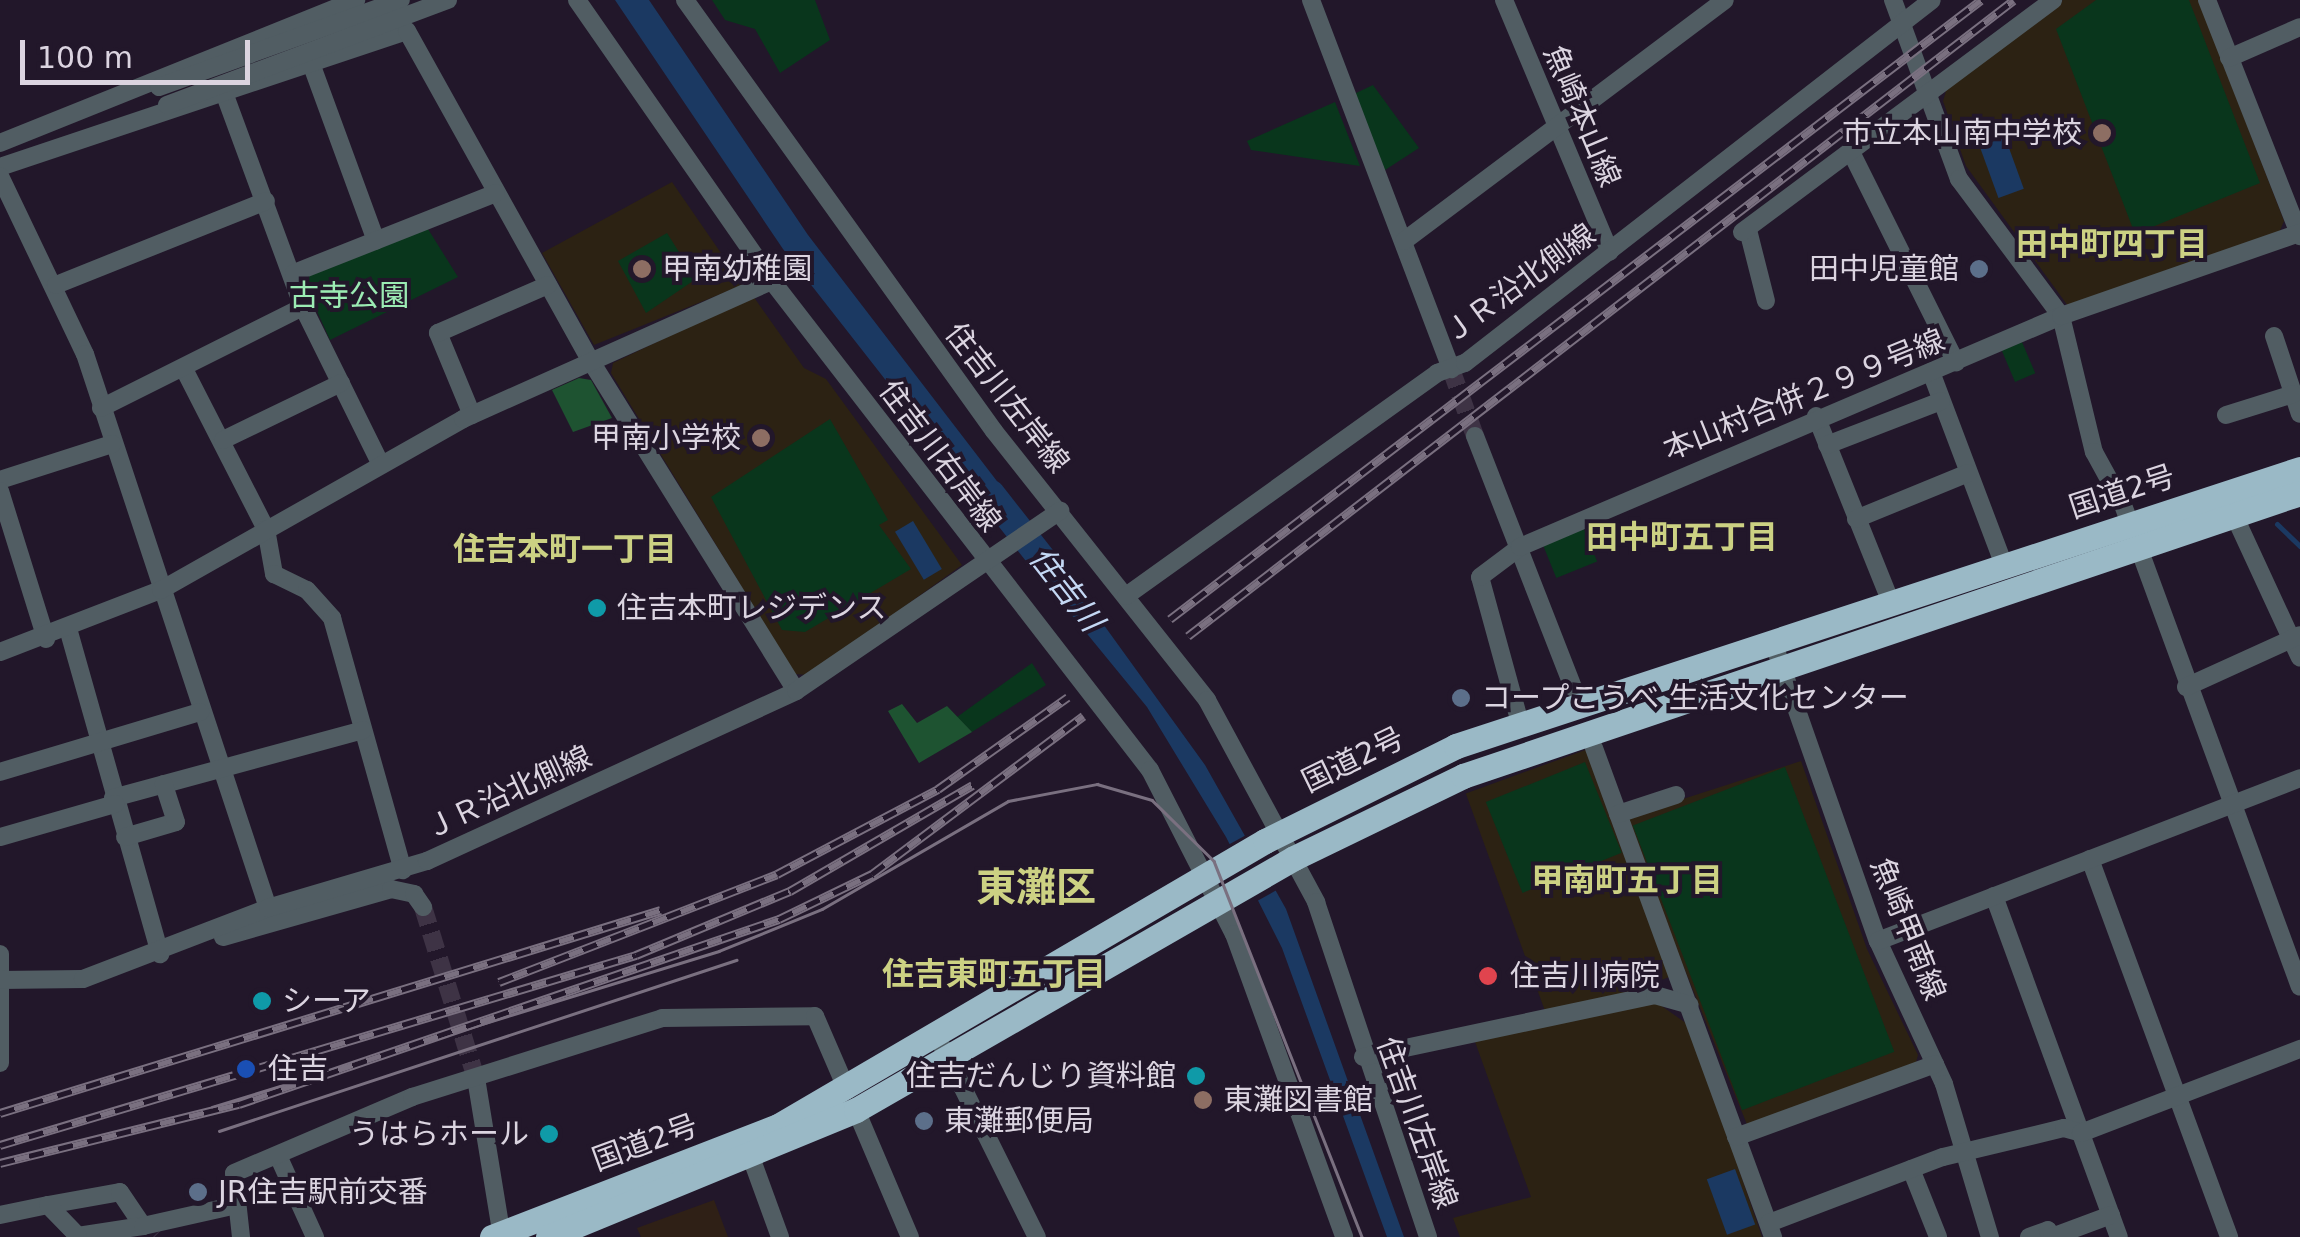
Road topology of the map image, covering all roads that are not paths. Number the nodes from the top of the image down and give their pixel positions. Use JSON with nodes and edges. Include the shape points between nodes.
{"nodes":[{"id":1,"x":356,"y":0,"type":"edge"},
{"id":2,"x":401,"y":0,"type":"edge"},
{"id":3,"x":448,"y":0,"type":"edge"},
{"id":4,"x":578,"y":0,"type":"edge"},
{"id":5,"x":685,"y":0,"type":"edge"},
{"id":6,"x":1311,"y":0,"type":"edge"},
{"id":7,"x":1504,"y":0,"type":"edge"},
{"id":8,"x":1724,"y":0,"type":"edge"},
{"id":9,"x":1893,"y":0,"type":"edge"},
{"id":10,"x":1932,"y":0,"type":"edge"},
{"id":11,"x":2054,"y":0,"type":"edge"},
{"id":12,"x":2207,"y":0,"type":"edge"},
{"id":13,"x":1902,"y":24,"type":"junction"},
{"id":14,"x":2300,"y":27,"type":"edge"},
{"id":15,"x":2229,"y":58,"type":"junction"},
{"id":16,"x":312,"y":66,"type":"junction"},
{"id":17,"x":158,"y":87,"type":"junction"},
{"id":18,"x":1929,"y":97,"type":"junction"},
{"id":19,"x":226,"y":98,"type":"junction"},
{"id":20,"x":167,"y":106,"type":"junction"},
{"id":21,"x":1558,"y":127,"type":"junction"},
{"id":22,"x":0,"y":144,"type":"edge"},
{"id":23,"x":1852,"y":154,"type":"junction"},
{"id":24,"x":0,"y":167,"type":"edge"},
{"id":25,"x":0,"y":176,"type":"edge"},
{"id":26,"x":496,"y":192,"type":"junction"},
{"id":27,"x":266,"y":201,"type":"junction"},
{"id":28,"x":2300,"y":234,"type":"edge"},
{"id":29,"x":376,"y":241,"type":"junction"},
{"id":30,"x":1404,"y":241,"type":"junction"},
{"id":31,"x":1610,"y":252,"type":"junction"},
{"id":32,"x":294,"y":273,"type":"junction"},
{"id":33,"x":772,"y":282,"type":"junction"},
{"id":34,"x":56,"y":284,"type":"junction"},
{"id":35,"x":548,"y":284,"type":"junction"},
{"id":36,"x":1766,"y":302,"type":"dead end"},
{"id":37,"x":303,"y":307,"type":"junction"},
{"id":38,"x":2061,"y":316,"type":"junction"},
{"id":39,"x":2274,"y":336,"type":"dead end"},
{"id":40,"x":592,"y":363,"type":"junction"},
{"id":41,"x":1956,"y":363,"type":"junction"},
{"id":42,"x":184,"y":368,"type":"junction"},
{"id":43,"x":1451,"y":368,"type":"junction"},
{"id":44,"x":1931,"y":372,"type":"junction"},
{"id":45,"x":341,"y":383,"type":"junction"},
{"id":46,"x":2293,"y":394,"type":"junction"},
{"id":47,"x":1941,"y":401,"type":"junction"},
{"id":48,"x":101,"y":408,"type":"junction"},
{"id":49,"x":2300,"y":414,"type":"edge"},
{"id":50,"x":472,"y":415,"type":"junction"},
{"id":51,"x":1816,"y":416,"type":"junction"},
{"id":52,"x":2226,"y":416,"type":"dead end"},
{"id":53,"x":1475,"y":436,"type":"tunnel mouth"},
{"id":54,"x":223,"y":440,"type":"junction"},
{"id":55,"x":112,"y":444,"type":"junction"},
{"id":56,"x":1827,"y":445,"type":"junction"},
{"id":57,"x":380,"y":463,"type":"junction"},
{"id":58,"x":2300,"y":469,"type":"edge"},
{"id":59,"x":1968,"y":473,"type":"junction"},
{"id":60,"x":0,"y":480,"type":"edge"},
{"id":61,"x":0,"y":492,"type":"edge"},
{"id":62,"x":2300,"y":493,"type":"edge"},
{"id":63,"x":2234,"y":515,"type":"junction"},
{"id":64,"x":1053,"y":517,"type":"junction"},
{"id":65,"x":1856,"y":518,"type":"junction"},
{"id":66,"x":266,"y":529,"type":"junction"},
{"id":67,"x":2133,"y":535,"type":"junction"},
{"id":68,"x":8,"y":543,"type":"edge"},
{"id":69,"x":1520,"y":547,"type":"junction"},
{"id":70,"x":994,"y":559,"type":"junction"},
{"id":71,"x":2004,"y":566,"type":"junction"},
{"id":72,"x":161,"y":590,"type":"junction"},
{"id":73,"x":1126,"y":596,"type":"junction"},
{"id":74,"x":1891,"y":603,"type":"junction"},
{"id":75,"x":68,"y":632,"type":"junction"},
{"id":76,"x":46,"y":639,"type":"junction"},
{"id":77,"x":2297,"y":645,"type":"edge"},
{"id":78,"x":0,"y":652,"type":"edge"},
{"id":79,"x":1778,"y":653,"type":"junction"},
{"id":80,"x":2186,"y":687,"type":"junction"},
{"id":81,"x":1573,"y":688,"type":"dead end"},
{"id":82,"x":796,"y":691,"type":"junction"},
{"id":83,"x":200,"y":712,"type":"junction"},
{"id":84,"x":1520,"y":723,"type":"junction"},
{"id":85,"x":363,"y":730,"type":"junction"},
{"id":86,"x":100,"y":744,"type":"junction"},
{"id":87,"x":1594,"y":748,"type":"dead end"},
{"id":88,"x":221,"y":770,"type":"junction"},
{"id":89,"x":0,"y":772,"type":"edge"},
{"id":90,"x":2300,"y":778,"type":"edge"},
{"id":91,"x":164,"y":784,"type":"junction"},
{"id":92,"x":1676,"y":795,"type":"dead end"},
{"id":93,"x":114,"y":801,"type":"junction"},
{"id":94,"x":2230,"y":805,"type":"junction"},
{"id":95,"x":1618,"y":814,"type":"junction"},
{"id":96,"x":1274,"y":836,"type":"junction"},
{"id":97,"x":0,"y":837,"type":"edge"},
{"id":98,"x":124,"y":837,"type":"junction"},
{"id":99,"x":2090,"y":858,"type":"junction"},
{"id":100,"x":1286,"y":863,"type":"junction"},
{"id":101,"x":403,"y":870,"type":"junction"},
{"id":102,"x":1215,"y":871,"type":"junction"},
{"id":103,"x":1994,"y":896,"type":"junction"},
{"id":104,"x":1228,"y":899,"type":"junction"},
{"id":105,"x":422,"y":907,"type":"dead end"},
{"id":106,"x":268,"y":908,"type":"junction"},
{"id":107,"x":1878,"y":942,"type":"junction"},
{"id":108,"x":186,"y":946,"type":"junction"},
{"id":109,"x":0,"y":954,"type":"edge"},
{"id":110,"x":160,"y":954,"type":"junction"},
{"id":111,"x":1,"y":980,"type":"edge"},
{"id":112,"x":2300,"y":987,"type":"edge"},
{"id":113,"x":1690,"y":1004,"type":"junction"},
{"id":114,"x":943,"y":1048,"type":"junction"},
{"id":115,"x":2300,"y":1050,"type":"edge"},
{"id":116,"x":1363,"y":1056,"type":"junction"},
{"id":117,"x":0,"y":1063,"type":"edge"},
{"id":118,"x":1935,"y":1064,"type":"junction"},
{"id":119,"x":476,"y":1078,"type":"junction"},
{"id":120,"x":2180,"y":1096,"type":"junction"},
{"id":121,"x":852,"y":1100,"type":"junction"},
{"id":122,"x":2081,"y":1133,"type":"junction"},
{"id":123,"x":1736,"y":1138,"type":"junction"},
{"id":124,"x":1961,"y":1153,"type":"junction"},
{"id":125,"x":280,"y":1160,"type":"junction"},
{"id":126,"x":752,"y":1160,"type":"junction"},
{"id":127,"x":1912,"y":1169,"type":"junction"},
{"id":128,"x":48,"y":1205,"type":"junction"},
{"id":129,"x":238,"y":1205,"type":"junction"},
{"id":130,"x":2111,"y":1215,"type":"junction"},
{"id":131,"x":0,"y":1216,"type":"edge"},
{"id":132,"x":143,"y":1226,"type":"junction"},
{"id":133,"x":1771,"y":1230,"type":"edge"},
{"id":134,"x":498,"y":1236,"type":"edge"},
{"id":135,"x":242,"y":1237,"type":"edge"},
{"id":136,"x":316,"y":1237,"type":"edge"},
{"id":137,"x":548,"y":1237,"type":"edge"},
{"id":138,"x":780,"y":1237,"type":"edge"},
{"id":139,"x":910,"y":1237,"type":"edge"},
{"id":140,"x":1037,"y":1237,"type":"edge"},
{"id":141,"x":1344,"y":1237,"type":"edge"},
{"id":142,"x":1428,"y":1237,"type":"edge"},
{"id":143,"x":1938,"y":1237,"type":"edge"},
{"id":144,"x":1990,"y":1237,"type":"edge"},
{"id":145,"x":2028,"y":1237,"type":"edge"},
{"id":146,"x":2052,"y":1237,"type":"edge"},
{"id":147,"x":2119,"y":1237,"type":"edge"},
{"id":148,"x":2229,"y":1237,"type":"edge"}],
"edges":[{"from":1,"to":17,"type":"street","via":[[198,56]]},
{"from":2,"to":17,"type":"street","bridge":true},
{"from":3,"to":20,"type":"street","bridge":true},
{"from":4,"to":33,"type":"street","name":"住吉川右岸線"},
{"from":5,"to":64,"type":"street","name":"住吉川左岸線"},
{"from":6,"to":30,"type":"street"},
{"from":7,"to":21,"type":"street","name":"魚崎本山線"},
{"from":8,"to":21,"type":"street"},
{"from":9,"to":13,"type":"street"},
{"from":10,"to":13,"type":"street","name":"ＪＲ沿北側線"},
{"from":11,"to":18,"type":"street"},
{"from":12,"to":15,"type":"street"},
{"from":13,"to":18,"type":"street"},
{"from":13,"to":31,"type":"street","name":"ＪＲ沿北側線"},
{"from":14,"to":15,"type":"street"},
{"from":15,"to":28,"type":"street"},
{"from":16,"to":19,"type":"street"},
{"from":16,"to":26,"type":"street","via":[[407,31]]},
{"from":16,"to":29,"type":"street"},
{"from":17,"to":22,"type":"street"},
{"from":18,"to":23,"type":"street"},
{"from":18,"to":38,"type":"street","via":[[1959,179]]},
{"from":19,"to":20,"type":"street"},
{"from":19,"to":27,"type":"street"},
{"from":20,"to":24,"type":"street"},
{"from":21,"to":30,"type":"street"},
{"from":21,"to":31,"type":"street","name":"魚崎本山線"},
{"from":23,"to":36,"type":"street","via":[[1745,231]]},
{"from":23,"to":41,"type":"street"},
{"from":25,"to":34,"type":"street"},
{"from":26,"to":29,"type":"street"},
{"from":26,"to":35,"type":"street"},
{"from":27,"to":32,"type":"street"},
{"from":27,"to":34,"type":"street"},
{"from":28,"to":38,"type":"street","name":"本山村合併２９９号線"},
{"from":29,"to":32,"type":"street"},
{"from":30,"to":43,"type":"street"},
{"from":31,"to":43,"type":"street","name":"ＪＲ沿北側線"},
{"from":32,"to":37,"type":"street"},
{"from":33,"to":40,"type":"street"},
{"from":33,"to":70,"type":"street","name":"住吉川右岸線"},
{"from":34,"to":48,"type":"street"},
{"from":35,"to":40,"type":"street"},
{"from":35,"to":50,"type":"street","via":[[438,333]]},
{"from":37,"to":42,"type":"street"},
{"from":37,"to":45,"type":"street"},
{"from":38,"to":41,"type":"street","name":"本山村合併２９９号線"},
{"from":38,"to":67,"type":"street","via":[[2094,452]]},
{"from":39,"to":46,"type":"street"},
{"from":40,"to":50,"type":"street"},
{"from":40,"to":82,"type":"street"},
{"from":41,"to":44,"type":"street","name":"本山村合併２９９号線"},
{"from":42,"to":48,"type":"street"},
{"from":42,"to":54,"type":"street"},
{"from":43,"to":73,"type":"street","name":"ＪＲ沿北側線"},
{"from":44,"to":47,"type":"street"},
{"from":44,"to":51,"type":"street","name":"本山村合併２９９号線"},
{"from":45,"to":54,"type":"street"},
{"from":45,"to":57,"type":"street"},
{"from":46,"to":49,"type":"street"},
{"from":46,"to":52,"type":"street"},
{"from":47,"to":56,"type":"street"},
{"from":47,"to":59,"type":"street"},
{"from":48,"to":55,"type":"street"},
{"from":50,"to":57,"type":"street"},
{"from":51,"to":56,"type":"street"},
{"from":51,"to":69,"type":"street","name":"本山村合併２９９号線"},
{"from":53,"to":69,"type":"street"},
{"from":54,"to":66,"type":"street"},
{"from":55,"to":60,"type":"street"},
{"from":55,"to":72,"type":"street"},
{"from":56,"to":65,"type":"street"},
{"from":57,"to":66,"type":"street"},
{"from":58,"to":67,"type":"highway","name":"国道2号"},
{"from":59,"to":65,"type":"street"},
{"from":59,"to":71,"type":"street"},
{"from":61,"to":68,"type":"street"},
{"from":62,"to":63,"type":"highway","name":"国道2号"},
{"from":63,"to":67,"type":"highway","name":"国道2号"},
{"from":63,"to":77,"type":"street"},
{"from":64,"to":70,"type":"street","name":"ＪＲ沿北側線"},
{"from":64,"to":73,"type":"street","name":"住吉川左岸線"},
{"from":65,"to":74,"type":"street"},
{"from":66,"to":72,"type":"street"},
{"from":66,"to":85,"type":"street","via":[[274,574],[307,590],[332,618]]},
{"from":67,"to":71,"type":"highway","name":"国道2号"},
{"from":67,"to":79,"type":"highway","name":"国道2号"},
{"from":67,"to":80,"type":"street"},
{"from":68,"to":76,"type":"street"},
{"from":69,"to":81,"type":"street"},
{"from":69,"to":84,"type":"street","name":"本山村合併２９９号線","via":[[1480,577]]},
{"from":70,"to":82,"type":"street","name":"ＪＲ沿北側線"},
{"from":70,"to":102,"type":"street","name":"住吉川右岸線","via":[[1150,770]]},
{"from":71,"to":74,"type":"highway","name":"国道2号"},
{"from":72,"to":75,"type":"street"},
{"from":72,"to":83,"type":"street"},
{"from":73,"to":96,"type":"street","name":"住吉川左岸線","via":[[1207,700]]},
{"from":74,"to":79,"type":"highway","name":"国道2号"},
{"from":75,"to":76,"type":"street"},
{"from":75,"to":86,"type":"street"},
{"from":76,"to":78,"type":"street"},
{"from":77,"to":80,"type":"street"},
{"from":79,"to":84,"type":"highway","name":"国道2号"},
{"from":79,"to":100,"type":"highway","name":"国道2号","via":[[1463,776]]},
{"from":79,"to":107,"type":"street","name":"魚崎甲南線"},
{"from":80,"to":94,"type":"street"},
{"from":82,"to":101,"type":"street","name":"ＪＲ沿北側線"},
{"from":83,"to":86,"type":"street"},
{"from":83,"to":88,"type":"street"},
{"from":84,"to":96,"type":"highway","name":"国道2号"},
{"from":85,"to":88,"type":"street"},
{"from":85,"to":101,"type":"street"},
{"from":86,"to":89,"type":"street"},
{"from":86,"to":93,"type":"street"},
{"from":87,"to":95,"type":"street"},
{"from":88,"to":91,"type":"street"},
{"from":88,"to":106,"type":"street"},
{"from":90,"to":94,"type":"street"},
{"from":91,"to":93,"type":"street"},
{"from":91,"to":98,"type":"street","via":[[176,822]]},
{"from":92,"to":95,"type":"street"},
{"from":93,"to":97,"type":"street"},
{"from":93,"to":98,"type":"street"},
{"from":94,"to":99,"type":"street"},
{"from":94,"to":112,"type":"street"},
{"from":95,"to":113,"type":"street"},
{"from":96,"to":100,"type":"street","name":"住吉川左岸線"},
{"from":96,"to":102,"type":"highway","name":"国道2号"},
{"from":98,"to":110,"type":"street"},
{"from":99,"to":103,"type":"street"},
{"from":99,"to":120,"type":"street"},
{"from":100,"to":104,"type":"highway","name":"国道2号"},
{"from":100,"to":116,"type":"street","name":"住吉川左岸線"},
{"from":101,"to":106,"type":"street","name":"ＪＲ沿北側線"},
{"from":102,"to":104,"type":"street","name":"住吉川右岸線"},
{"from":102,"to":114,"type":"highway","name":"国道2号"},
{"from":103,"to":107,"type":"street"},
{"from":103,"to":122,"type":"street"},
{"from":104,"to":114,"type":"highway","name":"国道2号"},
{"from":104,"to":141,"type":"street","name":"住吉川右岸線"},
{"from":105,"to":108,"type":"street","via":[[414,894],[391,889]]},
{"from":106,"to":108,"type":"street","name":"ＪＲ沿北側線"},
{"from":107,"to":118,"type":"street","name":"魚崎甲南線"},
{"from":108,"to":110,"type":"street","name":"ＪＲ沿北側線"},
{"from":109,"to":111,"type":"street"},
{"from":110,"to":111,"type":"street","name":"ＪＲ沿北側線","via":[[83,979]]},
{"from":111,"to":117,"type":"street"},
{"from":113,"to":116,"type":"street","via":[[1655,994]]},
{"from":113,"to":123,"type":"street"},
{"from":114,"to":121,"type":"highway","name":"国道2号"},
{"from":114,"to":140,"type":"street"},
{"from":115,"to":120,"type":"street"},
{"from":116,"to":142,"type":"street","name":"住吉川左岸線"},
{"from":118,"to":123,"type":"street"},
{"from":118,"to":124,"type":"street","name":"魚崎甲南線"},
{"from":119,"to":121,"type":"street","via":[[662,1018],[776,1013],[815,1016]]},
{"from":119,"to":125,"type":"street","via":[[412,1097]]},
{"from":119,"to":134,"type":"street"},
{"from":120,"to":122,"type":"street"},
{"from":120,"to":148,"type":"street"},
{"from":121,"to":126,"type":"highway","name":"国道2号"},
{"from":121,"to":134,"type":"highway","name":"国道2号"},
{"from":121,"to":139,"type":"street"},
{"from":122,"to":124,"type":"street","via":[[2064,1128]]},
{"from":122,"to":130,"type":"street"},
{"from":123,"to":133,"type":"street"},
{"from":124,"to":127,"type":"street"},
{"from":124,"to":144,"type":"street","name":"魚崎甲南線"},
{"from":125,"to":129,"type":"street","via":[[234,1173]]},
{"from":125,"to":136,"type":"street"},
{"from":126,"to":137,"type":"highway","name":"国道2号"},
{"from":126,"to":138,"type":"street"},
{"from":127,"to":133,"type":"street"},
{"from":127,"to":143,"type":"street"},
{"from":128,"to":131,"type":"street"},
{"from":128,"to":132,"type":"street","via":[[78,1236]]},
{"from":128,"to":132,"type":"street","via":[[120,1192]]},
{"from":129,"to":132,"type":"street"},
{"from":129,"to":135,"type":"street"},
{"from":130,"to":146,"type":"street"},
{"from":130,"to":147,"type":"street"},
{"from":145,"to":146,"type":"street","via":[[2048,1230]]}]}
